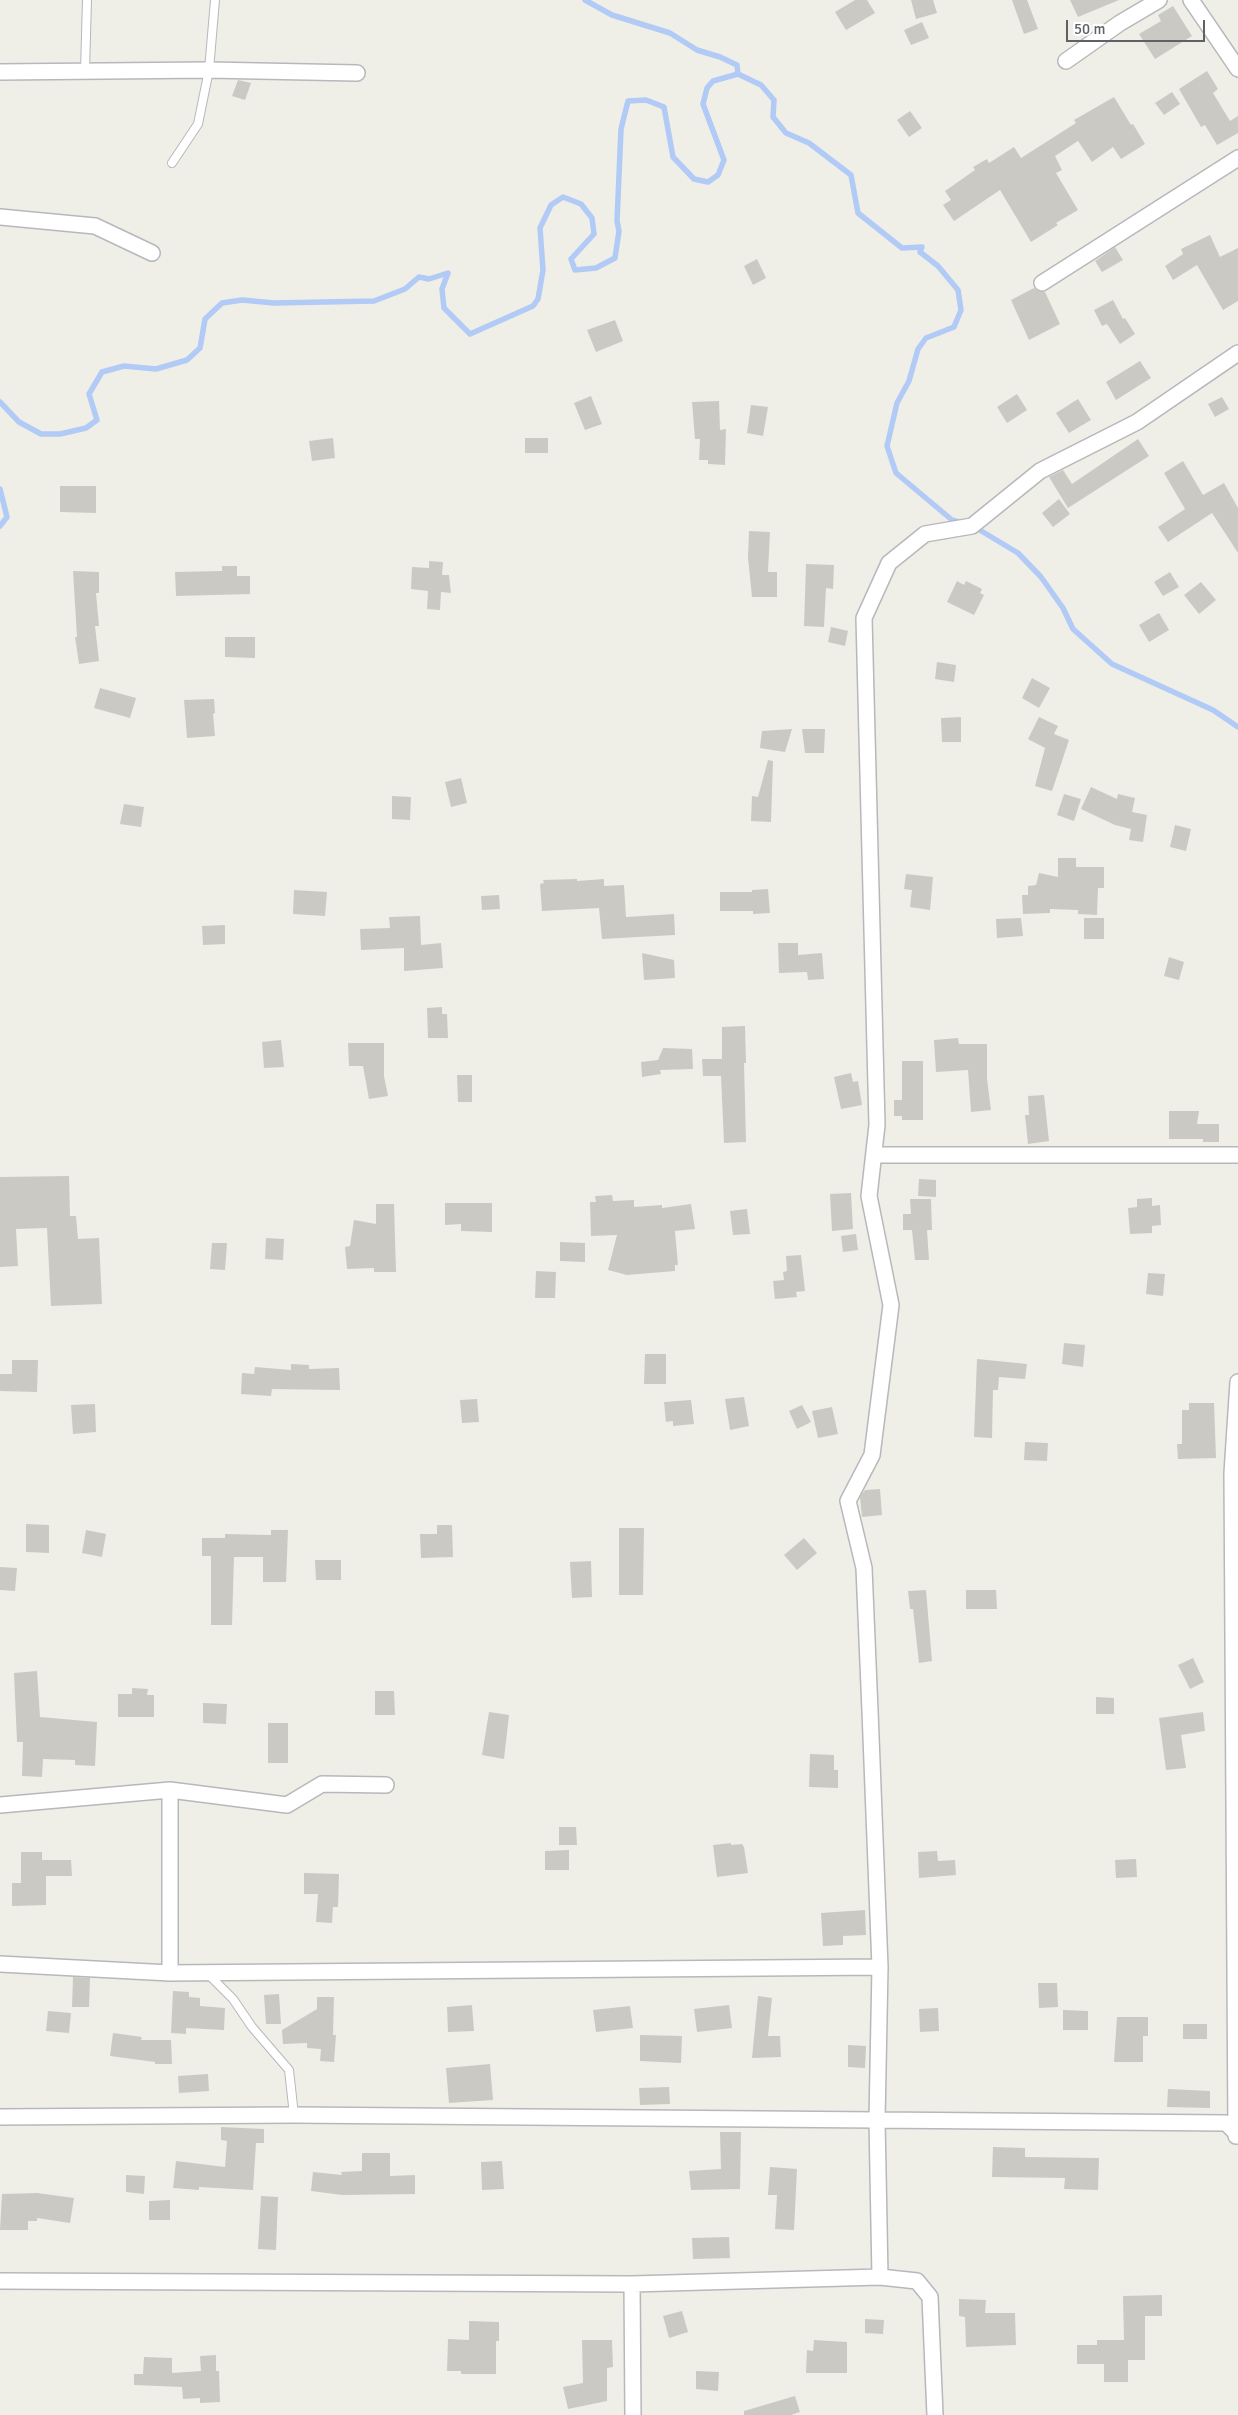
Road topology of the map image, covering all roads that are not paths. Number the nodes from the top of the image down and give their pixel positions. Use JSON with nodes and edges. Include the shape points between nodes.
{"nodes":[{"id":1,"x":87,"y":0,"type":"edge"},
{"id":2,"x":215,"y":0,"type":"edge"},
{"id":3,"x":1159,"y":0,"type":"edge"},
{"id":4,"x":1191,"y":0,"type":"edge"},
{"id":5,"x":1066,"y":61,"type":"dead end"},
{"id":6,"x":1238,"y":69,"type":"edge"},
{"id":7,"x":209,"y":70,"type":"junction"},
{"id":8,"x":85,"y":71,"type":"junction"},
{"id":9,"x":0,"y":72,"type":"edge"},
{"id":10,"x":356,"y":73,"type":"dead end"},
{"id":11,"x":1238,"y":158,"type":"edge"},
{"id":12,"x":172,"y":162,"type":"dead end"},
{"id":13,"x":0,"y":217,"type":"edge"},
{"id":14,"x":152,"y":253,"type":"dead end"},
{"id":15,"x":1042,"y":282,"type":"dead end"},
{"id":16,"x":1238,"y":353,"type":"edge"},
{"id":17,"x":874,"y":1154,"type":"junction"},
{"id":18,"x":1238,"y":1155,"type":"edge"},
{"id":19,"x":1238,"y":1382,"type":"edge"},
{"id":20,"x":386,"y":1785,"type":"dead end"},
{"id":21,"x":170,"y":1790,"type":"junction"},
{"id":22,"x":0,"y":1805,"type":"edge"},
{"id":23,"x":0,"y":1964,"type":"edge"},
{"id":24,"x":880,"y":1968,"type":"junction"},
{"id":25,"x":170,"y":1972,"type":"junction"},
{"id":26,"x":206,"y":1972,"type":"junction"},
{"id":27,"x":294,"y":2115,"type":"junction"},
{"id":28,"x":0,"y":2116,"type":"edge"},
{"id":29,"x":877,"y":2120,"type":"junction"},
{"id":30,"x":1237,"y":2136,"type":"edge"},
{"id":31,"x":880,"y":2277,"type":"junction"},
{"id":32,"x":0,"y":2281,"type":"edge"},
{"id":33,"x":632,"y":2284,"type":"junction"},
{"id":34,"x":633,"y":2415,"type":"edge"},
{"id":35,"x":935,"y":2415,"type":"edge"}],
"edges":[{"from":1,"to":8,"type":"lane"},
{"from":2,"to":7,"type":"lane"},
{"from":3,"to":5,"type":"street"},
{"from":4,"to":6,"type":"street"},
{"from":7,"to":8,"type":"street"},
{"from":7,"to":10,"type":"street"},
{"from":7,"to":12,"type":"lane","via":[[198,124]]},
{"from":8,"to":9,"type":"street"},
{"from":11,"to":15,"type":"street"},
{"from":13,"to":14,"type":"street","via":[[95,226]]},
{"from":16,"to":17,"type":"street","via":[[1137,422],[1040,472],[972,526],[925,534],[889,563],[864,618],[877,1125]]},
{"from":17,"to":18,"type":"street"},
{"from":17,"to":24,"type":"street","via":[[869,1196],[890,1305],[872,1455],[848,1502],[864,1568]]},
{"from":19,"to":30,"type":"street","via":[[1232,1473]]},
{"from":20,"to":21,"type":"street","via":[[322,1784],[287,1805]]},
{"from":21,"to":22,"type":"street"},
{"from":21,"to":25,"type":"street"},
{"from":23,"to":25,"type":"street"},
{"from":24,"to":26,"type":"street"},
{"from":24,"to":29,"type":"street"},
{"from":25,"to":26,"type":"street"},
{"from":26,"to":27,"type":"lane","via":[[233,1999],[289,2070]]},
{"from":27,"to":28,"type":"street"},
{"from":27,"to":29,"type":"street"},
{"from":29,"to":30,"type":"street","via":[[1226,2123]]},
{"from":29,"to":31,"type":"street"},
{"from":31,"to":33,"type":"street"},
{"from":31,"to":35,"type":"street","via":[[916,2281],[930,2297]]},
{"from":32,"to":33,"type":"street"},
{"from":33,"to":34,"type":"street"}]}
